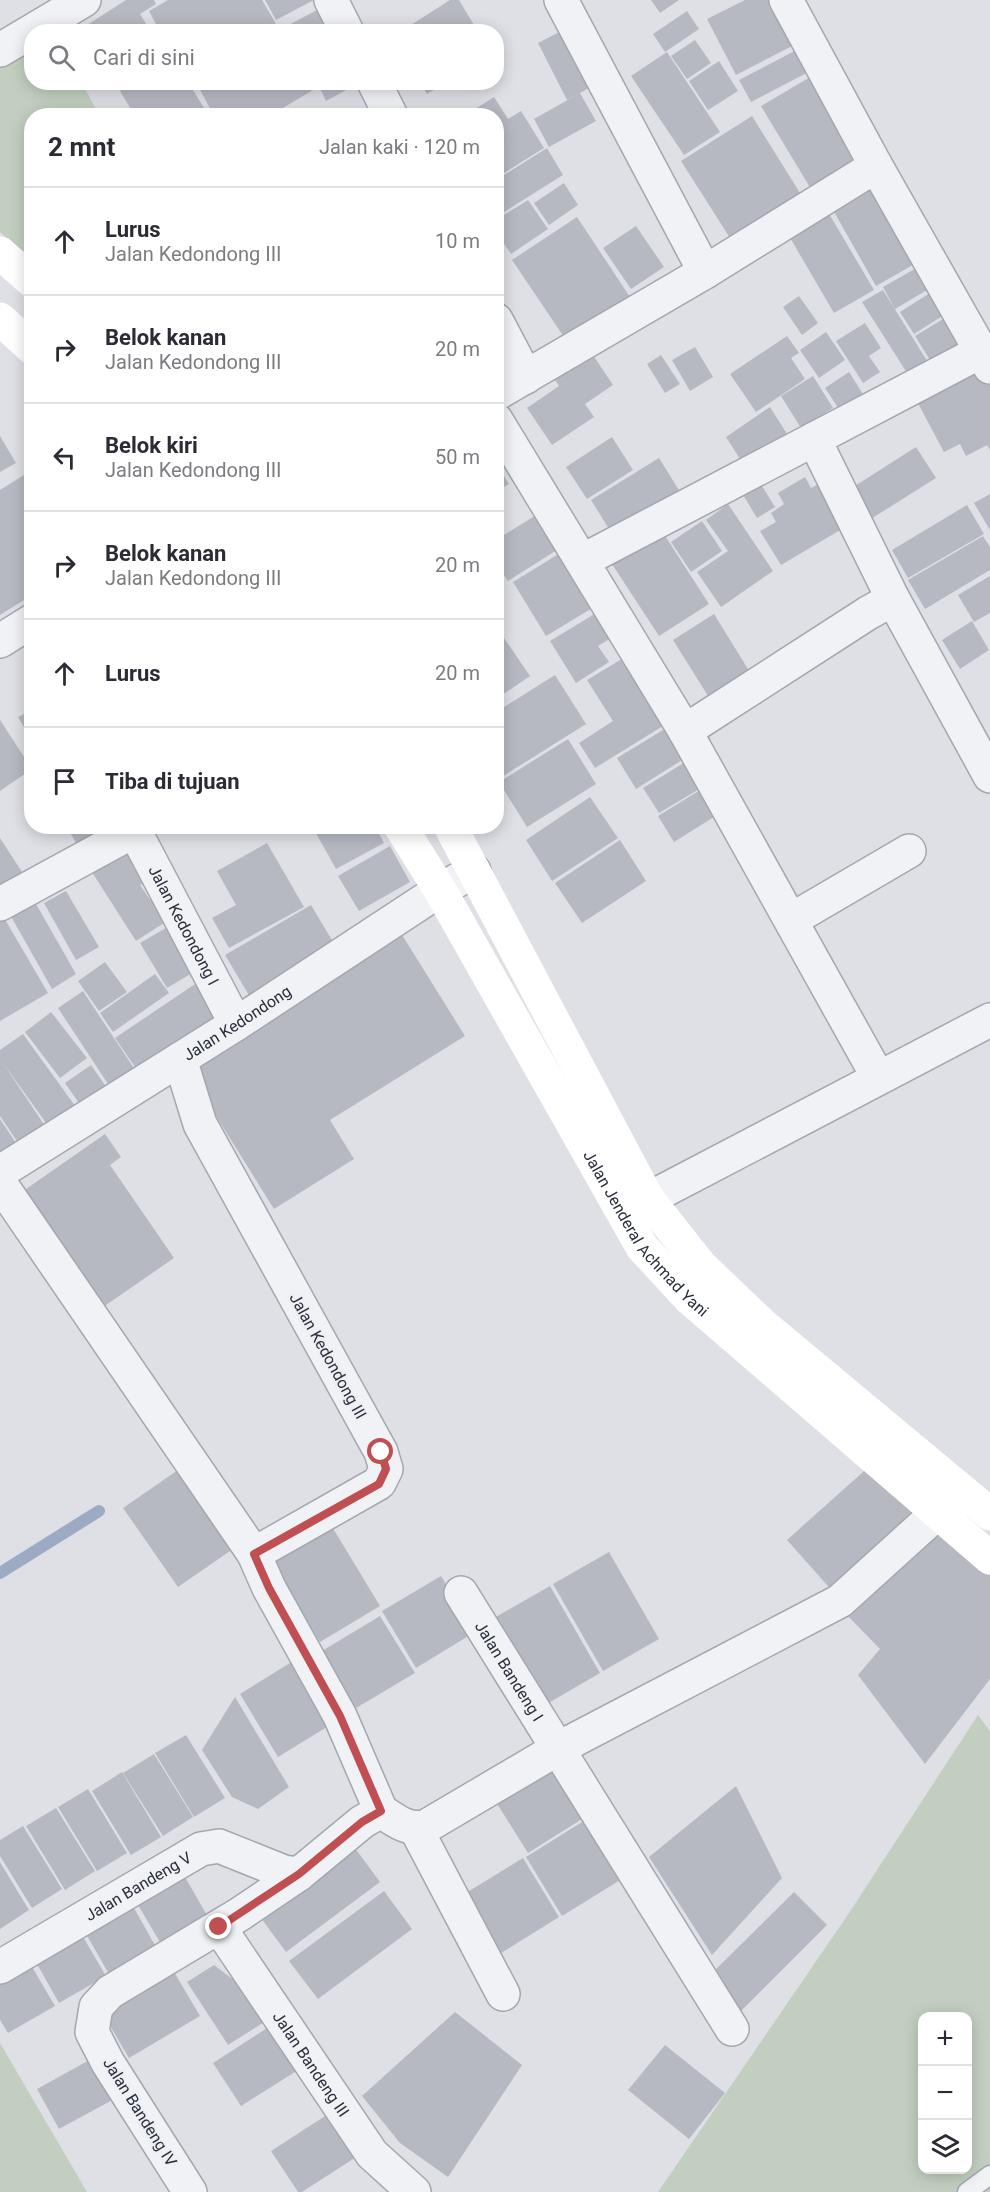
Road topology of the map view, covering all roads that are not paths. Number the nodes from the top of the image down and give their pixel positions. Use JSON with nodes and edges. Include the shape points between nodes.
{"nodes":[{"id":1,"x":331,"y":0,"type":"edge"},
{"id":2,"x":561,"y":0,"type":"edge"},
{"id":3,"x":786,"y":0,"type":"edge"},
{"id":4,"x":77,"y":2,"type":"edge"},
{"id":5,"x":42,"y":24,"type":"edge"},
{"id":6,"x":343,"y":24,"type":"edge"},
{"id":7,"x":24,"y":35,"type":"edge"},
{"id":8,"x":0,"y":50,"type":"edge"},
{"id":9,"x":378,"y":90,"type":"edge"},
{"id":10,"x":387,"y":108,"type":"edge"},
{"id":11,"x":876,"y":166,"type":"junction"},
{"id":12,"x":0,"y":253,"type":"edge"},
{"id":13,"x":705,"y":272,"type":"junction"},
{"id":14,"x":24,"y":274,"type":"edge"},
{"id":15,"x":0,"y":319,"type":"edge"},
{"id":16,"x":504,"y":335,"type":"edge"},
{"id":17,"x":24,"y":341,"type":"edge"},
{"id":18,"x":986,"y":359,"type":"edge"},
{"id":19,"x":526,"y":377,"type":"junction"},
{"id":20,"x":504,"y":389,"type":"edge"},
{"id":21,"x":504,"y":433,"type":"edge"},
{"id":22,"x":814,"y":440,"type":"junction"},
{"id":23,"x":582,"y":561,"type":"junction"},
{"id":24,"x":893,"y":599,"type":"junction"},
{"id":25,"x":685,"y":731,"type":"junction"},
{"id":26,"x":990,"y":776,"type":"edge"},
{"id":27,"x":124,"y":834,"type":"edge"},
{"id":28,"x":136,"y":834,"type":"edge"},
{"id":29,"x":405,"y":834,"type":"edge"},
{"id":30,"x":454,"y":834,"type":"edge"},
{"id":31,"x":909,"y":851,"type":"dead end"},
{"id":32,"x":474,"y":871,"type":"junction"},
{"id":33,"x":440,"y":890,"type":"junction"},
{"id":34,"x":0,"y":904,"type":"edge"},
{"id":35,"x":790,"y":920,"type":"junction"},
{"id":36,"x":990,"y":1020,"type":"edge"},
{"id":37,"x":236,"y":1024,"type":"junction"},
{"id":38,"x":180,"y":1059,"type":"junction"},
{"id":39,"x":878,"y":1077,"type":"junction"},
{"id":40,"x":0,"y":1172,"type":"edge"},
{"id":41,"x":0,"y":1183,"type":"edge"},
{"id":42,"x":636,"y":1207,"type":"junction"},
{"id":43,"x":937,"y":1513,"type":"junction"},
{"id":44,"x":990,"y":1514,"type":"edge"},
{"id":45,"x":254,"y":1554,"type":"junction"},
{"id":46,"x":990,"y":1558,"type":"edge"},
{"id":47,"x":460,"y":1593,"type":"dead end"},
{"id":48,"x":559,"y":1748,"type":"junction"},
{"id":49,"x":381,"y":1811,"type":"junction"},
{"id":50,"x":416,"y":1828,"type":"junction"},
{"id":51,"x":292,"y":1873,"type":"junction"},
{"id":52,"x":219,"y":1927,"type":"junction"},
{"id":53,"x":0,"y":1967,"type":"edge"},
{"id":54,"x":503,"y":1994,"type":"dead end"},
{"id":55,"x":732,"y":2029,"type":"dead end"},
{"id":56,"x":990,"y":2175,"type":"edge"},
{"id":57,"x":190,"y":2192,"type":"edge"},
{"id":58,"x":414,"y":2192,"type":"edge"},
{"id":59,"x":967,"y":2192,"type":"edge"}],
"edges":[{"from":1,"to":6,"type":"street"},
{"from":2,"to":13,"type":"street"},
{"from":3,"to":11,"type":"street"},
{"from":4,"to":5,"type":"street"},
{"from":7,"to":8,"type":"street"},
{"from":9,"to":10,"type":"street"},
{"from":11,"to":13,"type":"street"},
{"from":11,"to":18,"type":"street"},
{"from":12,"to":14,"type":"main road"},
{"from":13,"to":19,"type":"street"},
{"from":15,"to":17,"type":"main road"},
{"from":16,"to":19,"type":"street"},
{"from":18,"to":22,"type":"street"},
{"from":19,"to":20,"type":"street"},
{"from":21,"to":23,"type":"street"},
{"from":22,"to":23,"type":"street"},
{"from":22,"to":24,"type":"street"},
{"from":23,"to":25,"type":"street"},
{"from":24,"to":25,"type":"street"},
{"from":24,"to":26,"type":"street"},
{"from":25,"to":35,"type":"street"},
{"from":27,"to":34,"type":"street"},
{"from":28,"to":37,"type":"street","name":"Jalan Kedondong I"},
{"from":29,"to":33,"type":"main road","name":"Jalan Jenderal Achmad Yani"},
{"from":30,"to":32,"type":"main road","name":"Jalan Jenderal Achmad Yani"},
{"from":31,"to":35,"type":"street"},
{"from":32,"to":33,"type":"street","name":"Jalan Kedondong"},
{"from":32,"to":42,"type":"main road","name":"Jalan Jenderal Achmad Yani"},
{"from":33,"to":37,"type":"street","name":"Jalan Kedondong"},
{"from":33,"to":42,"type":"main road","name":"Jalan Jenderal Achmad Yani"},
{"from":35,"to":39,"type":"street"},
{"from":36,"to":39,"type":"street"},
{"from":37,"to":38,"type":"street","name":"Jalan Kedondong"},
{"from":38,"to":40,"type":"street","name":"Jalan Kedondong"},
{"from":38,"to":45,"type":"street","name":"Jalan Kedondong III","via":[[200,1124],[381,1452],[386,1469],[379,1484]]},
{"from":39,"to":42,"type":"street"},
{"from":41,"to":45,"type":"street"},
{"from":42,"to":43,"type":"main road","name":"Jalan Jenderal Achmad Yani","via":[[642,1246],[688,1298]]},
{"from":42,"to":44,"type":"main road","name":"Jalan Jenderal Achmad Yani","via":[[763,1325]]},
{"from":43,"to":46,"type":"main road","name":"Jalan Jenderal Achmad Yani"},
{"from":43,"to":48,"type":"street","via":[[840,1601]]},
{"from":45,"to":49,"type":"street","via":[[340,1716]]},
{"from":47,"to":48,"type":"street","name":"Jalan Bandeng I"},
{"from":48,"to":50,"type":"street","via":[[425,1827]]},
{"from":48,"to":55,"type":"street","name":"Jalan Bandeng I"},
{"from":49,"to":50,"type":"street","via":[[405,1827]]},
{"from":49,"to":51,"type":"street"},
{"from":50,"to":54,"type":"street"},
{"from":51,"to":52,"type":"street"},
{"from":51,"to":53,"type":"street","name":"Jalan Bandeng V","via":[[219,1846],[201,1849]]},
{"from":52,"to":57,"type":"street","name":"Jalan Bandeng IV","via":[[110,1992],[96,2007],[92,2032]]},
{"from":52,"to":58,"type":"street","name":"Jalan Bandeng III","via":[[372,2154]]},
{"from":56,"to":59,"type":"lane"}]}
